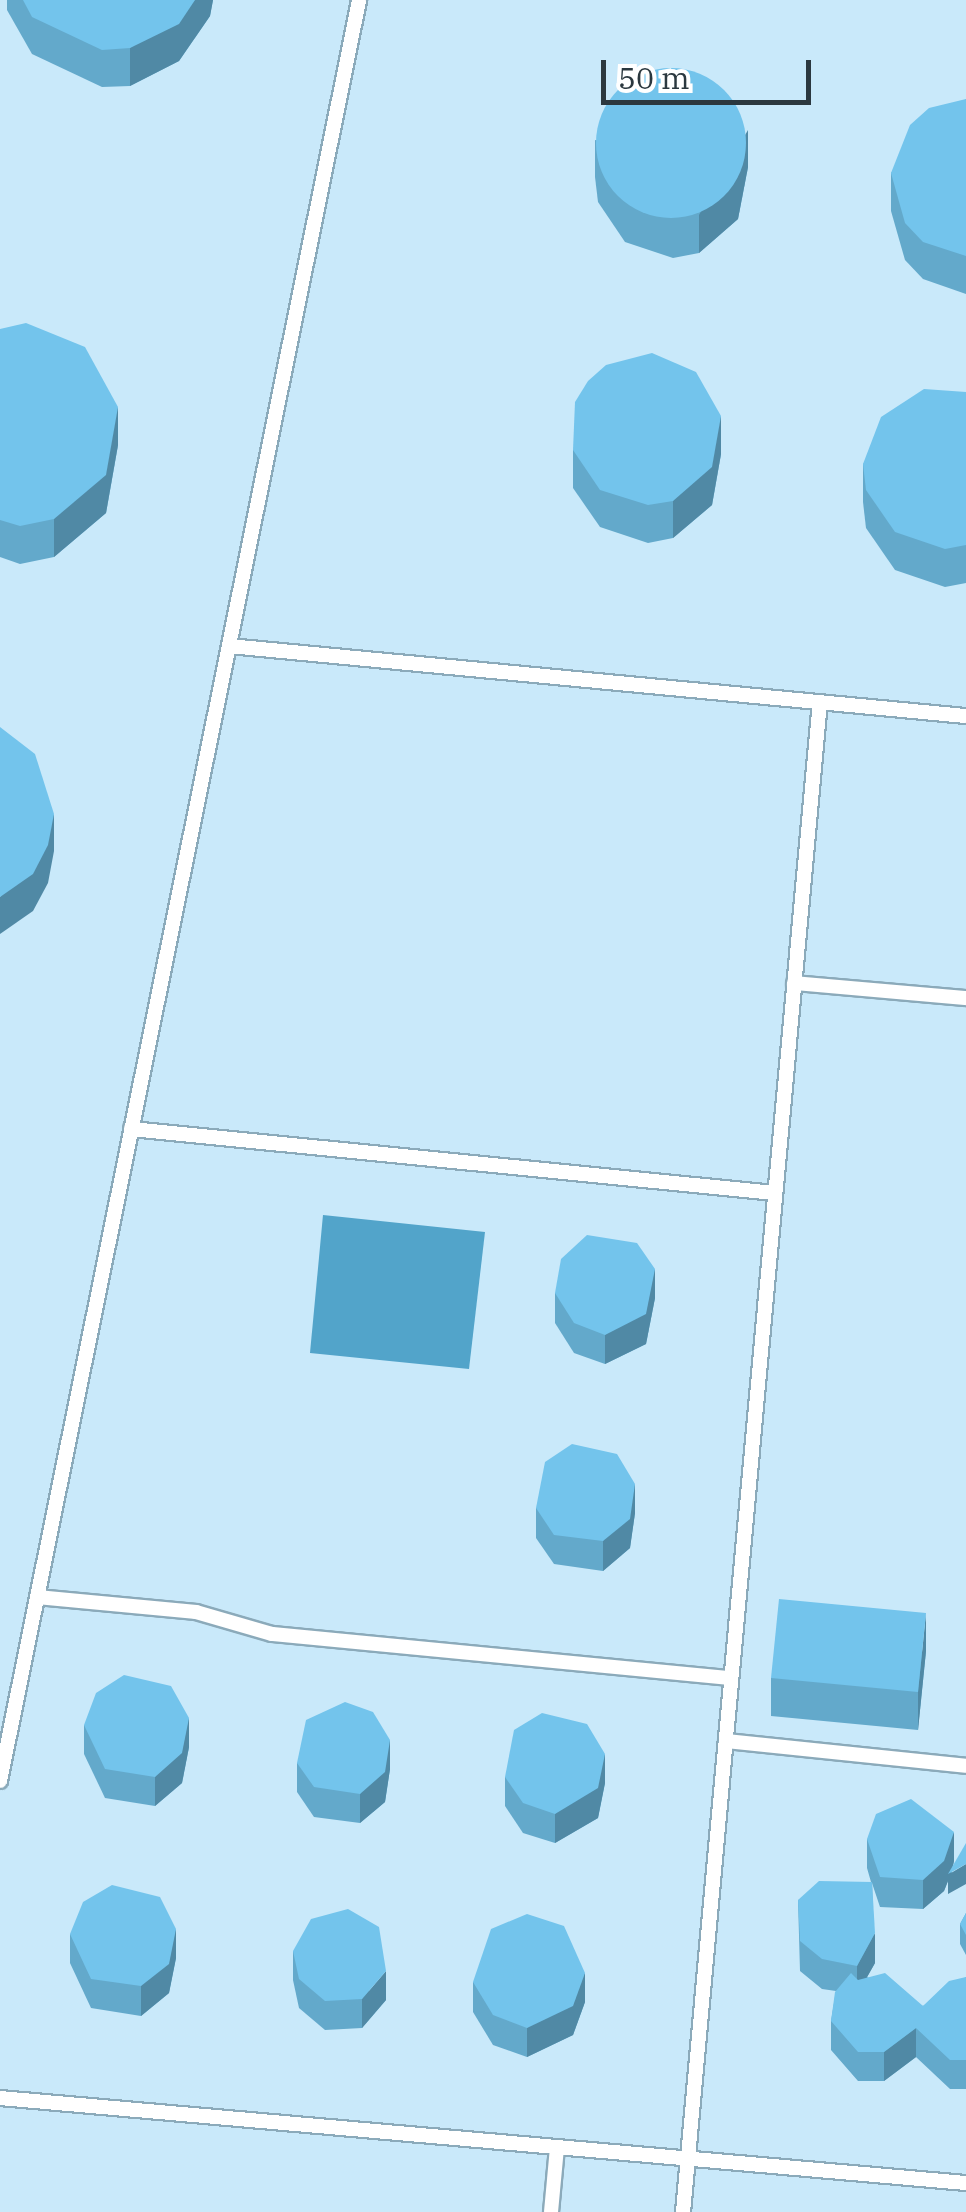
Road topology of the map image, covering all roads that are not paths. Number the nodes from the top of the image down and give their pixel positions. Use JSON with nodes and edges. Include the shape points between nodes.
{"nodes":[{"id":1,"x":360,"y":0,"type":"edge"},
{"id":2,"x":229,"y":646,"type":"junction"},
{"id":3,"x":820,"y":702,"type":"junction"},
{"id":4,"x":966,"y":716,"type":"edge"},
{"id":5,"x":794,"y":982,"type":"junction"},
{"id":6,"x":966,"y":998,"type":"edge"},
{"id":7,"x":131,"y":1130,"type":"junction"},
{"id":8,"x":775,"y":1194,"type":"junction"},
{"id":9,"x":37,"y":1597,"type":"junction"},
{"id":10,"x":731,"y":1678,"type":"junction"},
{"id":11,"x":726,"y":1741,"type":"junction"},
{"id":12,"x":966,"y":1766,"type":"edge"},
{"id":13,"x":0,"y":1781,"type":"edge"},
{"id":14,"x":0,"y":2098,"type":"edge"},
{"id":15,"x":557,"y":2147,"type":"junction"},
{"id":16,"x":688,"y":2158,"type":"junction"},
{"id":17,"x":966,"y":2183,"type":"edge"},
{"id":18,"x":551,"y":2212,"type":"edge"},
{"id":19,"x":683,"y":2212,"type":"edge"}],
"edges":[{"from":1,"to":2,"type":"lane"},
{"from":2,"to":3,"type":"lane"},
{"from":2,"to":7,"type":"lane"},
{"from":3,"to":4,"type":"lane"},
{"from":3,"to":5,"type":"lane"},
{"from":5,"to":6,"type":"lane"},
{"from":5,"to":8,"type":"lane"},
{"from":7,"to":8,"type":"lane"},
{"from":7,"to":9,"type":"lane"},
{"from":8,"to":10,"type":"lane"},
{"from":9,"to":10,"type":"lane","via":[[196,1612],[272,1634]]},
{"from":9,"to":13,"type":"lane"},
{"from":10,"to":11,"type":"lane"},
{"from":11,"to":12,"type":"lane"},
{"from":11,"to":16,"type":"lane"},
{"from":14,"to":15,"type":"lane"},
{"from":15,"to":16,"type":"lane"},
{"from":15,"to":18,"type":"lane"},
{"from":16,"to":17,"type":"lane"},
{"from":16,"to":19,"type":"lane"}]}
